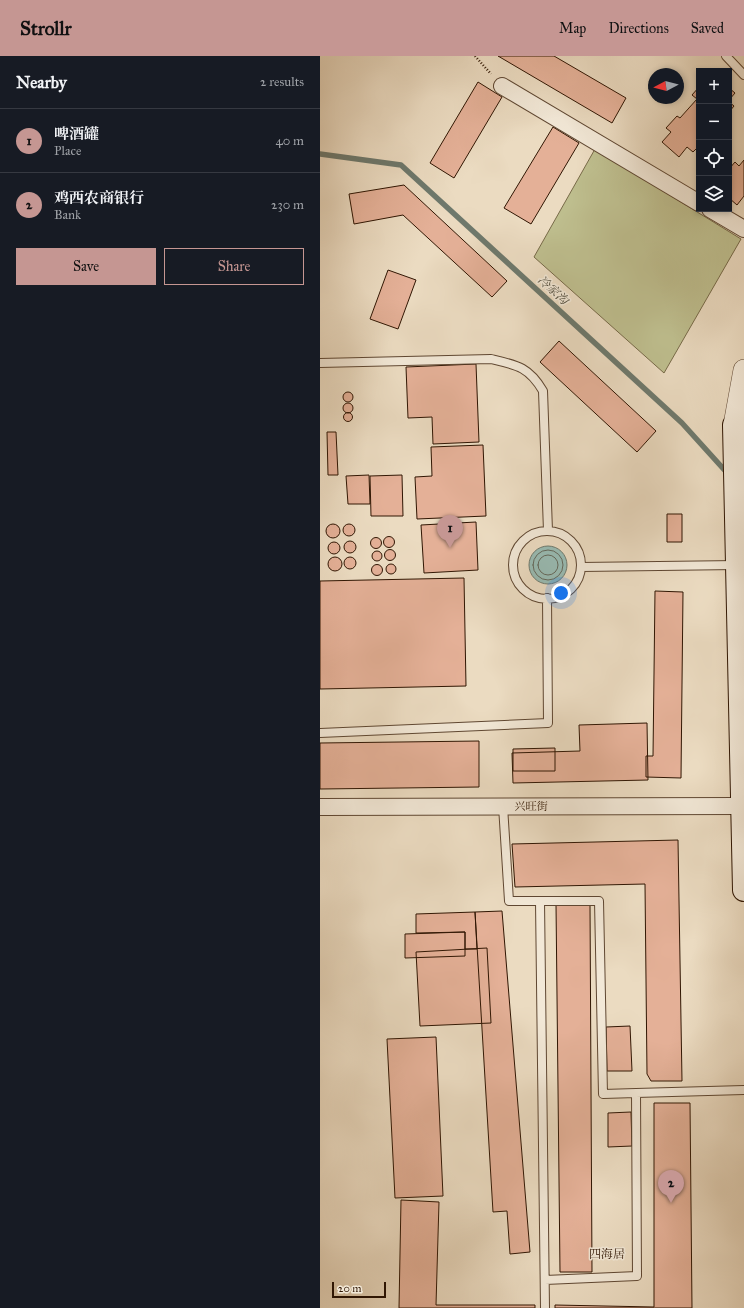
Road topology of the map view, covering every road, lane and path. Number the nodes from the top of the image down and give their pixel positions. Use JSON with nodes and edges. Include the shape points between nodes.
{"nodes":[{"id":1,"x":475,"y":56,"type":"edge"},
{"id":2,"x":726,"y":56,"type":"edge"},
{"id":3,"x":744,"y":75,"type":"edge"},
{"id":4,"x":502,"y":86,"type":"joint"},
{"id":5,"x":696,"y":201,"type":"edge"},
{"id":6,"x":715,"y":212,"type":"edge"},
{"id":7,"x":744,"y":229,"type":"edge"},
{"id":8,"x":320,"y":363,"type":"edge"},
{"id":9,"x":744,"y":370,"type":"edge"},
{"id":10,"x":734,"y":425,"type":"joint"},
{"id":11,"x":548,"y":531,"type":"junction"},
{"id":12,"x":737,"y":565,"type":"junction"},
{"id":13,"x":581,"y":567,"type":"junction"},
{"id":14,"x":547,"y":598,"type":"junction"},
{"id":15,"x":320,"y":733,"type":"edge"},
{"id":16,"x":503,"y":806,"type":"junction"},
{"id":17,"x":742,"y":806,"type":"junction"},
{"id":18,"x":320,"y":807,"type":"edge"},
{"id":19,"x":744,"y":890,"type":"edge"},
{"id":20,"x":540,"y":902,"type":"junction"},
{"id":21,"x":744,"y":1090,"type":"edge"},
{"id":22,"x":636,"y":1093,"type":"junction"},
{"id":23,"x":545,"y":1280,"type":"junction"},
{"id":24,"x":545,"y":1308,"type":"edge"}],
"edges":[{"from":1,"to":4,"type":"path"},
{"from":2,"to":3,"type":"lane"},
{"from":4,"to":5,"type":"street"},
{"from":6,"to":7,"type":"street"},
{"from":8,"to":11,"type":"lane","via":[[491,359],[517,364],[536,378],[544,391]]},
{"from":9,"to":10,"type":"street"},
{"from":10,"to":12,"type":"main road"},
{"from":11,"to":13,"type":"lane","via":[[568,538],[576,546]]},
{"from":11,"to":14,"type":"lane","via":[[532,535],[519,546],[514,567],[516,578],[522,587],[531,594]]},
{"from":12,"to":13,"type":"lane"},
{"from":12,"to":17,"type":"main road"},
{"from":13,"to":14,"type":"lane","via":[[572,588],[563,595]]},
{"from":14,"to":15,"type":"lane","via":[[548,723]]},
{"from":16,"to":17,"type":"street","name":"兴旺街"},
{"from":16,"to":18,"type":"street","name":"兴旺街"},
{"from":16,"to":20,"type":"lane","via":[[509,901]]},
{"from":17,"to":19,"type":"main road"},
{"from":20,"to":22,"type":"lane","via":[[599,902],[603,1094]]},
{"from":20,"to":23,"type":"lane"},
{"from":21,"to":22,"type":"lane"},
{"from":22,"to":23,"type":"lane","via":[[637,1276]]},
{"from":23,"to":24,"type":"lane"}]}
